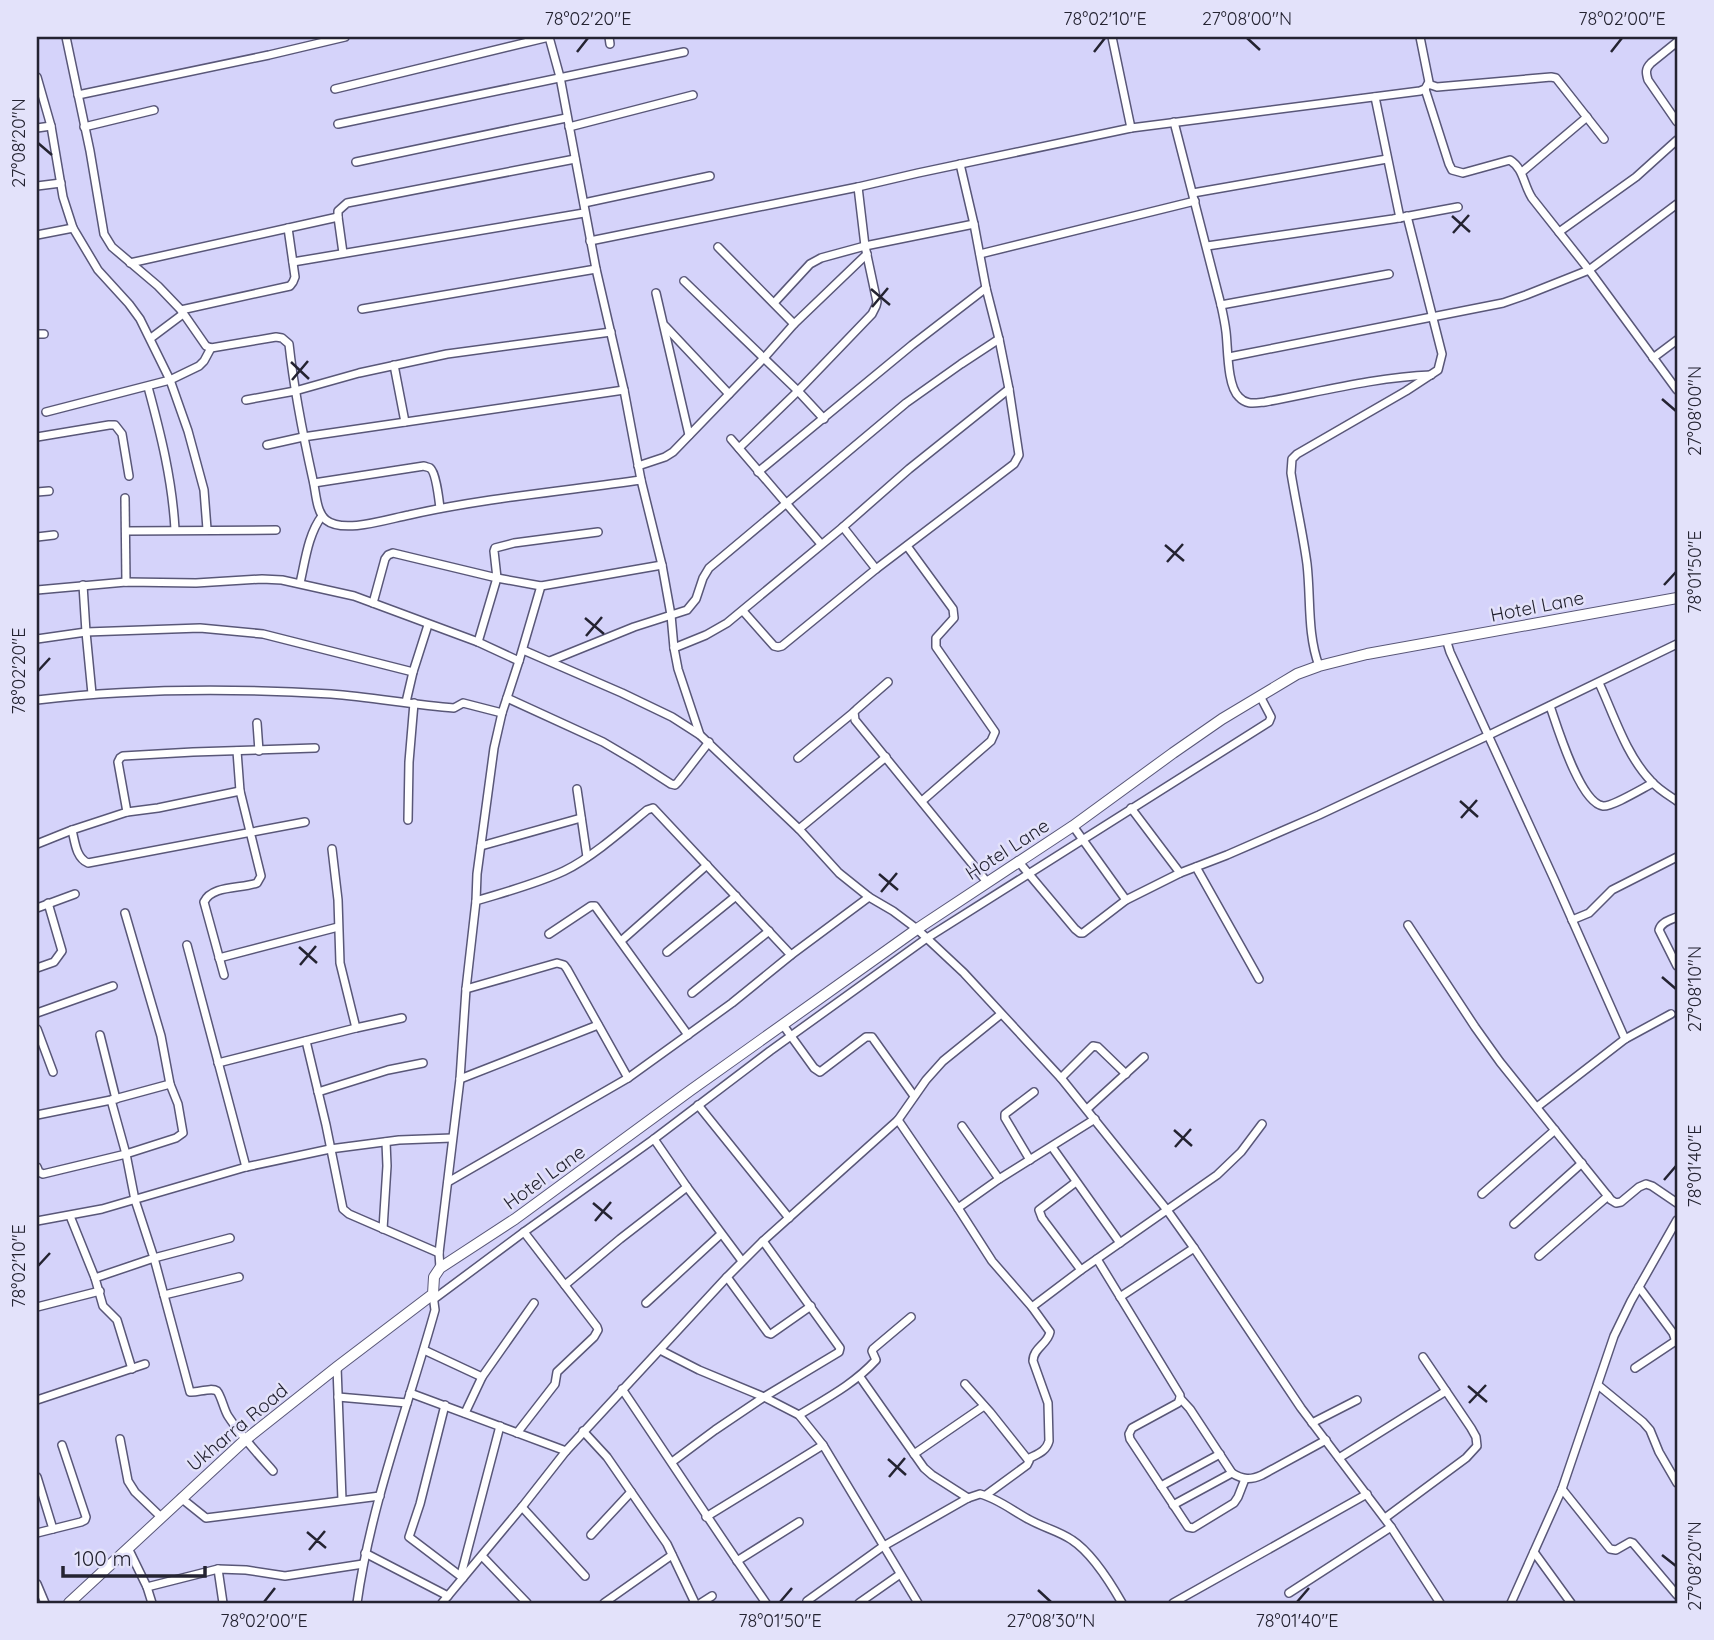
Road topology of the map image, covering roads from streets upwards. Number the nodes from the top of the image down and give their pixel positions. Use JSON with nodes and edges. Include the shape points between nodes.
{"nodes":[{"id":1,"x":66,"y":37,"type":"edge"},
{"id":2,"x":345,"y":37,"type":"edge"},
{"id":3,"x":549,"y":37,"type":"edge"},
{"id":4,"x":1112,"y":37,"type":"edge"},
{"id":5,"x":1420,"y":37,"type":"edge"},
{"id":6,"x":1677,"y":42,"type":"edge"},
{"id":7,"x":684,"y":52,"type":"dead end"},
{"id":8,"x":37,"y":76,"type":"edge"},
{"id":9,"x":560,"y":77,"type":"junction"},
{"id":10,"x":1427,"y":86,"type":"junction"},
{"id":11,"x":335,"y":89,"type":"dead end"},
{"id":12,"x":78,"y":94,"type":"junction"},
{"id":13,"x":693,"y":95,"type":"dead end"},
{"id":14,"x":1375,"y":97,"type":"junction"},
{"id":15,"x":154,"y":110,"type":"dead end"},
{"id":16,"x":1587,"y":117,"type":"junction"},
{"id":17,"x":566,"y":118,"type":"junction"},
{"id":18,"x":1174,"y":122,"type":"junction"},
{"id":19,"x":1677,"y":122,"type":"edge"},
{"id":20,"x":338,"y":124,"type":"dead end"},
{"id":21,"x":51,"y":127,"type":"junction"},
{"id":22,"x":85,"y":127,"type":"junction"},
{"id":23,"x":569,"y":127,"type":"junction"},
{"id":24,"x":37,"y":128,"type":"edge"},
{"id":25,"x":1131,"y":128,"type":"junction"},
{"id":26,"x":1605,"y":139,"type":"dead end"},
{"id":27,"x":1677,"y":140,"type":"edge"},
{"id":28,"x":575,"y":159,"type":"junction"},
{"id":29,"x":1387,"y":159,"type":"junction"},
{"id":30,"x":356,"y":162,"type":"dead end"},
{"id":31,"x":960,"y":164,"type":"junction"},
{"id":32,"x":1522,"y":172,"type":"junction"},
{"id":33,"x":710,"y":176,"type":"dead end"},
{"id":34,"x":61,"y":183,"type":"junction"},
{"id":35,"x":37,"y":187,"type":"edge"},
{"id":36,"x":858,"y":187,"type":"junction"},
{"id":37,"x":1194,"y":197,"type":"junction"},
{"id":38,"x":584,"y":203,"type":"junction"},
{"id":39,"x":1677,"y":204,"type":"edge"},
{"id":40,"x":1458,"y":206,"type":"dead end"},
{"id":41,"x":584,"y":213,"type":"junction"},
{"id":42,"x":338,"y":217,"type":"junction"},
{"id":43,"x":1404,"y":217,"type":"junction"},
{"id":44,"x":974,"y":223,"type":"junction"},
{"id":45,"x":73,"y":228,"type":"junction"},
{"id":46,"x":288,"y":228,"type":"junction"},
{"id":47,"x":1559,"y":232,"type":"junction"},
{"id":48,"x":37,"y":236,"type":"edge"},
{"id":49,"x":590,"y":241,"type":"junction"},
{"id":50,"x":1207,"y":246,"type":"junction"},
{"id":51,"x":718,"y":247,"type":"dead end"},
{"id":52,"x":866,"y":250,"type":"junction"},
{"id":53,"x":343,"y":253,"type":"junction"},
{"id":54,"x":980,"y":254,"type":"junction"},
{"id":55,"x":293,"y":262,"type":"junction"},
{"id":56,"x":130,"y":263,"type":"junction"},
{"id":57,"x":596,"y":269,"type":"junction"},
{"id":58,"x":1589,"y":270,"type":"junction"},
{"id":59,"x":1389,"y":274,"type":"dead end"},
{"id":60,"x":684,"y":281,"type":"dead end"},
{"id":61,"x":986,"y":288,"type":"junction"},
{"id":62,"x":656,"y":293,"type":"dead end"},
{"id":63,"x":774,"y":303,"type":"junction"},
{"id":64,"x":1222,"y":304,"type":"junction"},
{"id":65,"x":362,"y":309,"type":"dead end"},
{"id":66,"x":182,"y":312,"type":"junction"},
{"id":67,"x":1433,"y":317,"type":"junction"},
{"id":68,"x":663,"y":323,"type":"junction"},
{"id":69,"x":794,"y":324,"type":"junction"},
{"id":70,"x":611,"y":332,"type":"junction"},
{"id":71,"x":150,"y":338,"type":"junction"},
{"id":72,"x":999,"y":339,"type":"junction"},
{"id":73,"x":1677,"y":340,"type":"edge"},
{"id":74,"x":211,"y":348,"type":"junction"},
{"id":75,"x":1229,"y":357,"type":"junction"},
{"id":76,"x":764,"y":358,"type":"junction"},
{"id":77,"x":1653,"y":358,"type":"junction"},
{"id":78,"x":394,"y":365,"type":"junction"},
{"id":79,"x":1432,"y":374,"type":"junction"},
{"id":80,"x":170,"y":380,"type":"junction"},
{"id":81,"x":148,"y":387,"type":"junction"},
{"id":82,"x":1009,"y":389,"type":"junction"},
{"id":83,"x":624,"y":390,"type":"junction"},
{"id":84,"x":1677,"y":390,"type":"edge"},
{"id":85,"x":295,"y":391,"type":"junction"},
{"id":86,"x":798,"y":391,"type":"junction"},
{"id":87,"x":729,"y":394,"type":"junction"},
{"id":88,"x":246,"y":400,"type":"dead end"},
{"id":89,"x":46,"y":412,"type":"dead end"},
{"id":90,"x":824,"y":419,"type":"junction"},
{"id":91,"x":405,"y":422,"type":"junction"},
{"id":92,"x":689,"y":435,"type":"junction"},
{"id":93,"x":37,"y":437,"type":"edge"},
{"id":94,"x":303,"y":437,"type":"junction"},
{"id":95,"x":731,"y":439,"type":"dead end"},
{"id":96,"x":267,"y":445,"type":"dead end"},
{"id":97,"x":739,"y":448,"type":"junction"},
{"id":98,"x":638,"y":466,"type":"junction"},
{"id":99,"x":758,"y":472,"type":"junction"},
{"id":100,"x":129,"y":476,"type":"dead end"},
{"id":101,"x":641,"y":480,"type":"junction"},
{"id":102,"x":314,"y":483,"type":"junction"},
{"id":103,"x":49,"y":491,"type":"dead end"},
{"id":104,"x":37,"y":492,"type":"edge"},
{"id":105,"x":125,"y":498,"type":"dead end"},
{"id":106,"x":787,"y":504,"type":"junction"},
{"id":107,"x":440,"y":508,"type":"junction"},
{"id":108,"x":322,"y":516,"type":"junction"},
{"id":109,"x":843,"y":527,"type":"junction"},
{"id":110,"x":175,"y":529,"type":"junction"},
{"id":111,"x":207,"y":529,"type":"junction"},
{"id":112,"x":276,"y":530,"type":"dead end"},
{"id":113,"x":126,"y":531,"type":"junction"},
{"id":114,"x":598,"y":532,"type":"dead end"},
{"id":115,"x":54,"y":535,"type":"dead end"},
{"id":116,"x":37,"y":537,"type":"edge"},
{"id":117,"x":821,"y":544,"type":"junction"},
{"id":118,"x":906,"y":546,"type":"junction"},
{"id":119,"x":662,"y":565,"type":"junction"},
{"id":120,"x":876,"y":569,"type":"junction"},
{"id":121,"x":497,"y":578,"type":"junction"},
{"id":122,"x":126,"y":582,"type":"junction"},
{"id":123,"x":300,"y":583,"type":"junction"},
{"id":124,"x":83,"y":585,"type":"junction"},
{"id":125,"x":541,"y":586,"type":"junction"},
{"id":126,"x":37,"y":590,"type":"edge"},
{"id":127,"x":1677,"y":598,"type":"edge"},
{"id":128,"x":373,"y":603,"type":"junction"},
{"id":129,"x":743,"y":611,"type":"junction"},
{"id":130,"x":671,"y":615,"type":"junction"},
{"id":131,"x":428,"y":625,"type":"junction"},
{"id":132,"x":86,"y":632,"type":"junction"},
{"id":133,"x":37,"y":639,"type":"edge"},
{"id":134,"x":478,"y":642,"type":"junction"},
{"id":135,"x":1677,"y":644,"type":"edge"},
{"id":136,"x":1448,"y":646,"type":"junction"},
{"id":137,"x":674,"y":648,"type":"junction"},
{"id":138,"x":523,"y":650,"type":"junction"},
{"id":139,"x":519,"y":661,"type":"junction"},
{"id":140,"x":550,"y":661,"type":"junction"},
{"id":141,"x":1318,"y":666,"type":"junction"},
{"id":142,"x":413,"y":672,"type":"junction"},
{"id":143,"x":888,"y":682,"type":"dead end"},
{"id":144,"x":1599,"y":683,"type":"junction"},
{"id":145,"x":92,"y":694,"type":"junction"},
{"id":146,"x":507,"y":698,"type":"junction"},
{"id":147,"x":37,"y":701,"type":"edge"},
{"id":148,"x":410,"y":703,"type":"junction"},
{"id":149,"x":1265,"y":704,"type":"junction"},
{"id":150,"x":1550,"y":706,"type":"junction"},
{"id":151,"x":854,"y":712,"type":"junction"},
{"id":152,"x":502,"y":713,"type":"junction"},
{"id":153,"x":257,"y":723,"type":"dead end"},
{"id":154,"x":700,"y":735,"type":"junction"},
{"id":155,"x":1488,"y":736,"type":"junction"},
{"id":156,"x":709,"y":742,"type":"junction"},
{"id":157,"x":315,"y":748,"type":"dead end"},
{"id":158,"x":237,"y":751,"type":"junction"},
{"id":159,"x":259,"y":751,"type":"junction"},
{"id":160,"x":886,"y":757,"type":"junction"},
{"id":161,"x":797,"y":758,"type":"dead end"},
{"id":162,"x":1653,"y":783,"type":"junction"},
{"id":163,"x":577,"y":789,"type":"dead end"},
{"id":164,"x":240,"y":791,"type":"junction"},
{"id":165,"x":922,"y":801,"type":"junction"},
{"id":166,"x":1677,"y":801,"type":"edge"},
{"id":167,"x":1131,"y":808,"type":"junction"},
{"id":168,"x":127,"y":812,"type":"junction"},
{"id":169,"x":581,"y":818,"type":"junction"},
{"id":170,"x":408,"y":820,"type":"dead end"},
{"id":171,"x":305,"y":822,"type":"dead end"},
{"id":172,"x":799,"y":829,"type":"junction"},
{"id":173,"x":72,"y":830,"type":"junction"},
{"id":174,"x":251,"y":832,"type":"junction"},
{"id":175,"x":1078,"y":833,"type":"junction"},
{"id":176,"x":37,"y":844,"type":"edge"},
{"id":177,"x":481,"y":846,"type":"junction"},
{"id":178,"x":332,"y":849,"type":"dead end"},
{"id":179,"x":587,"y":857,"type":"junction"},
{"id":180,"x":1677,"y":857,"type":"edge"},
{"id":181,"x":707,"y":865,"type":"junction"},
{"id":182,"x":1196,"y":867,"type":"junction"},
{"id":183,"x":1024,"y":868,"type":"junction"},
{"id":184,"x":1180,"y":873,"type":"junction"},
{"id":185,"x":987,"y":882,"type":"junction"},
{"id":186,"x":75,"y":894,"type":"dead end"},
{"id":187,"x":736,"y":896,"type":"junction"},
{"id":188,"x":869,"y":897,"type":"junction"},
{"id":189,"x":1126,"y":900,"type":"junction"},
{"id":190,"x":476,"y":901,"type":"junction"},
{"id":191,"x":48,"y":904,"type":"junction"},
{"id":192,"x":37,"y":908,"type":"edge"},
{"id":193,"x":125,"y":913,"type":"dead end"},
{"id":194,"x":1677,"y":917,"type":"edge"},
{"id":195,"x":1572,"y":920,"type":"junction"},
{"id":196,"x":1408,"y":925,"type":"dead end"},
{"id":197,"x":338,"y":928,"type":"junction"},
{"id":198,"x":769,"y":931,"type":"junction"},
{"id":199,"x":549,"y":934,"type":"dead end"},
{"id":200,"x":922,"y":934,"type":"junction"},
{"id":201,"x":621,"y":941,"type":"junction"},
{"id":202,"x":187,"y":945,"type":"dead end"},
{"id":203,"x":667,"y":952,"type":"dead end"},
{"id":204,"x":791,"y":955,"type":"junction"},
{"id":205,"x":219,"y":958,"type":"junction"},
{"id":206,"x":1677,"y":966,"type":"edge"},
{"id":207,"x":37,"y":968,"type":"edge"},
{"id":208,"x":224,"y":975,"type":"dead end"},
{"id":209,"x":1259,"y":979,"type":"dead end"},
{"id":210,"x":113,"y":986,"type":"dead end"},
{"id":211,"x":466,"y":989,"type":"junction"},
{"id":212,"x":692,"y":993,"type":"dead end"},
{"id":213,"x":37,"y":1013,"type":"edge"},
{"id":214,"x":1001,"y":1014,"type":"junction"},
{"id":215,"x":1671,"y":1014,"type":"dead end"},
{"id":216,"x":402,"y":1018,"type":"dead end"},
{"id":217,"x":598,"y":1025,"type":"junction"},
{"id":218,"x":356,"y":1028,"type":"junction"},
{"id":219,"x":37,"y":1029,"type":"edge"},
{"id":220,"x":787,"y":1030,"type":"junction"},
{"id":221,"x":100,"y":1035,"type":"dead end"},
{"id":222,"x":688,"y":1035,"type":"junction"},
{"id":223,"x":1625,"y":1040,"type":"junction"},
{"id":224,"x":306,"y":1041,"type":"junction"},
{"id":225,"x":1144,"y":1057,"type":"dead end"},
{"id":226,"x":218,"y":1063,"type":"junction"},
{"id":227,"x":423,"y":1063,"type":"dead end"},
{"id":228,"x":53,"y":1072,"type":"dead end"},
{"id":229,"x":1126,"y":1074,"type":"junction"},
{"id":230,"x":628,"y":1078,"type":"junction"},
{"id":231,"x":1062,"y":1078,"type":"junction"},
{"id":232,"x":460,"y":1079,"type":"junction"},
{"id":233,"x":170,"y":1084,"type":"junction"},
{"id":234,"x":318,"y":1092,"type":"junction"},
{"id":235,"x":1034,"y":1093,"type":"dead end"},
{"id":236,"x":914,"y":1096,"type":"junction"},
{"id":237,"x":113,"y":1100,"type":"junction"},
{"id":238,"x":698,"y":1105,"type":"junction"},
{"id":239,"x":1537,"y":1107,"type":"junction"},
{"id":240,"x":1087,"y":1109,"type":"junction"},
{"id":241,"x":37,"y":1115,"type":"edge"},
{"id":242,"x":1095,"y":1119,"type":"junction"},
{"id":243,"x":898,"y":1120,"type":"junction"},
{"id":244,"x":1262,"y":1124,"type":"dead end"},
{"id":245,"x":962,"y":1126,"type":"dead end"},
{"id":246,"x":1555,"y":1130,"type":"junction"},
{"id":247,"x":452,"y":1138,"type":"junction"},
{"id":248,"x":654,"y":1139,"type":"junction"},
{"id":249,"x":386,"y":1142,"type":"junction"},
{"id":250,"x":1052,"y":1147,"type":"junction"},
{"id":251,"x":330,"y":1149,"type":"junction"},
{"id":252,"x":126,"y":1154,"type":"junction"},
{"id":253,"x":1030,"y":1160,"type":"junction"},
{"id":254,"x":1582,"y":1163,"type":"junction"},
{"id":255,"x":37,"y":1167,"type":"edge"},
{"id":256,"x":246,"y":1167,"type":"junction"},
{"id":257,"x":999,"y":1179,"type":"junction"},
{"id":258,"x":448,"y":1182,"type":"junction"},
{"id":259,"x":1076,"y":1182,"type":"junction"},
{"id":260,"x":687,"y":1186,"type":"junction"},
{"id":261,"x":1482,"y":1194,"type":"dead end"},
{"id":262,"x":1608,"y":1196,"type":"junction"},
{"id":263,"x":135,"y":1200,"type":"junction"},
{"id":264,"x":1677,"y":1203,"type":"edge"},
{"id":265,"x":958,"y":1208,"type":"junction"},
{"id":266,"x":1167,"y":1210,"type":"junction"},
{"id":267,"x":70,"y":1216,"type":"junction"},
{"id":268,"x":789,"y":1218,"type":"junction"},
{"id":269,"x":1677,"y":1220,"type":"edge"},
{"id":270,"x":37,"y":1222,"type":"edge"},
{"id":271,"x":1514,"y":1224,"type":"dead end"},
{"id":272,"x":383,"y":1229,"type":"junction"},
{"id":273,"x":524,"y":1232,"type":"junction"},
{"id":274,"x":721,"y":1234,"type":"junction"},
{"id":275,"x":230,"y":1238,"type":"dead end"},
{"id":276,"x":763,"y":1241,"type":"junction"},
{"id":277,"x":1119,"y":1243,"type":"junction"},
{"id":278,"x":1194,"y":1248,"type":"junction"},
{"id":279,"x":439,"y":1253,"type":"junction"},
{"id":280,"x":1539,"y":1256,"type":"dead end"},
{"id":281,"x":154,"y":1258,"type":"junction"},
{"id":282,"x":1097,"y":1258,"type":"junction"},
{"id":283,"x":742,"y":1261,"type":"junction"},
{"id":284,"x":440,"y":1268,"type":"junction"},
{"id":285,"x":1081,"y":1270,"type":"junction"},
{"id":286,"x":239,"y":1277,"type":"dead end"},
{"id":287,"x":727,"y":1277,"type":"junction"},
{"id":288,"x":95,"y":1278,"type":"junction"},
{"id":289,"x":565,"y":1285,"type":"junction"},
{"id":290,"x":1639,"y":1287,"type":"junction"},
{"id":291,"x":100,"y":1291,"type":"junction"},
{"id":292,"x":434,"y":1291,"type":"junction"},
{"id":293,"x":164,"y":1295,"type":"junction"},
{"id":294,"x":1120,"y":1297,"type":"junction"},
{"id":295,"x":534,"y":1303,"type":"dead end"},
{"id":296,"x":646,"y":1303,"type":"dead end"},
{"id":297,"x":811,"y":1306,"type":"junction"},
{"id":298,"x":37,"y":1307,"type":"edge"},
{"id":299,"x":1032,"y":1307,"type":"junction"},
{"id":300,"x":911,"y":1317,"type":"dead end"},
{"id":301,"x":424,"y":1350,"type":"junction"},
{"id":302,"x":660,"y":1350,"type":"junction"},
{"id":303,"x":1423,"y":1357,"type":"dead end"},
{"id":304,"x":145,"y":1364,"type":"dead end"},
{"id":305,"x":337,"y":1367,"type":"junction"},
{"id":306,"x":1635,"y":1368,"type":"dead end"},
{"id":307,"x":132,"y":1369,"type":"junction"},
{"id":308,"x":482,"y":1377,"type":"junction"},
{"id":309,"x":860,"y":1377,"type":"junction"},
{"id":310,"x":965,"y":1384,"type":"dead end"},
{"id":311,"x":1598,"y":1385,"type":"junction"},
{"id":312,"x":622,"y":1389,"type":"junction"},
{"id":313,"x":1446,"y":1391,"type":"junction"},
{"id":314,"x":410,"y":1393,"type":"junction"},
{"id":315,"x":338,"y":1397,"type":"junction"},
{"id":316,"x":764,"y":1397,"type":"junction"},
{"id":317,"x":1180,"y":1398,"type":"junction"},
{"id":318,"x":37,"y":1400,"type":"edge"},
{"id":319,"x":1357,"y":1400,"type":"dead end"},
{"id":320,"x":407,"y":1403,"type":"junction"},
{"id":321,"x":445,"y":1405,"type":"junction"},
{"id":322,"x":984,"y":1406,"type":"junction"},
{"id":323,"x":465,"y":1413,"type":"junction"},
{"id":324,"x":799,"y":1415,"type":"junction"},
{"id":325,"x":1312,"y":1423,"type":"junction"},
{"id":326,"x":500,"y":1426,"type":"junction"},
{"id":327,"x":583,"y":1432,"type":"junction"},
{"id":328,"x":517,"y":1433,"type":"junction"},
{"id":329,"x":120,"y":1439,"type":"dead end"},
{"id":330,"x":245,"y":1440,"type":"junction"},
{"id":331,"x":1326,"y":1440,"type":"junction"},
{"id":332,"x":62,"y":1445,"type":"dead end"},
{"id":333,"x":822,"y":1445,"type":"junction"},
{"id":334,"x":566,"y":1451,"type":"junction"},
{"id":335,"x":914,"y":1454,"type":"junction"},
{"id":336,"x":1220,"y":1454,"type":"junction"},
{"id":337,"x":1339,"y":1458,"type":"junction"},
{"id":338,"x":1028,"y":1459,"type":"junction"},
{"id":339,"x":672,"y":1462,"type":"junction"},
{"id":340,"x":273,"y":1471,"type":"dead end"},
{"id":341,"x":1232,"y":1473,"type":"junction"},
{"id":342,"x":37,"y":1477,"type":"edge"},
{"id":343,"x":1245,"y":1479,"type":"junction"},
{"id":344,"x":1677,"y":1483,"type":"edge"},
{"id":345,"x":1161,"y":1486,"type":"junction"},
{"id":346,"x":1562,"y":1489,"type":"junction"},
{"id":347,"x":631,"y":1492,"type":"junction"},
{"id":348,"x":1367,"y":1494,"type":"junction"},
{"id":349,"x":986,"y":1495,"type":"junction"},
{"id":350,"x":380,"y":1496,"type":"junction"},
{"id":351,"x":968,"y":1498,"type":"junction"},
{"id":352,"x":181,"y":1499,"type":"junction"},
{"id":353,"x":342,"y":1500,"type":"junction"},
{"id":354,"x":1173,"y":1505,"type":"junction"},
{"id":355,"x":523,"y":1507,"type":"junction"},
{"id":356,"x":161,"y":1517,"type":"junction"},
{"id":357,"x":706,"y":1517,"type":"junction"},
{"id":358,"x":1385,"y":1518,"type":"junction"},
{"id":359,"x":799,"y":1522,"type":"dead end"},
{"id":360,"x":1391,"y":1527,"type":"junction"},
{"id":361,"x":52,"y":1529,"type":"junction"},
{"id":362,"x":37,"y":1533,"type":"edge"},
{"id":363,"x":592,"y":1535,"type":"dead end"},
{"id":364,"x":882,"y":1547,"type":"junction"},
{"id":365,"x":128,"y":1548,"type":"junction"},
{"id":366,"x":1534,"y":1552,"type":"junction"},
{"id":367,"x":365,"y":1553,"type":"junction"},
{"id":368,"x":672,"y":1555,"type":"junction"},
{"id":369,"x":482,"y":1556,"type":"junction"},
{"id":370,"x":737,"y":1561,"type":"junction"},
{"id":371,"x":363,"y":1564,"type":"junction"},
{"id":372,"x":218,"y":1569,"type":"junction"},
{"id":373,"x":899,"y":1575,"type":"junction"},
{"id":374,"x":585,"y":1576,"type":"dead end"},
{"id":375,"x":462,"y":1577,"type":"junction"},
{"id":376,"x":37,"y":1584,"type":"edge"},
{"id":377,"x":147,"y":1587,"type":"junction"},
{"id":378,"x":1289,"y":1593,"type":"dead end"},
{"id":379,"x":1677,"y":1595,"type":"edge"},
{"id":380,"x":448,"y":1596,"type":"junction"},
{"id":381,"x":712,"y":1596,"type":"dead end"},
{"id":382,"x":807,"y":1601,"type":"dead end"},
{"id":383,"x":45,"y":1603,"type":"edge"},
{"id":384,"x":69,"y":1603,"type":"edge"},
{"id":385,"x":152,"y":1603,"type":"edge"},
{"id":386,"x":223,"y":1603,"type":"edge"},
{"id":387,"x":357,"y":1603,"type":"edge"},
{"id":388,"x":442,"y":1603,"type":"edge"},
{"id":389,"x":527,"y":1603,"type":"edge"},
{"id":390,"x":604,"y":1603,"type":"edge"},
{"id":391,"x":695,"y":1603,"type":"edge"},
{"id":392,"x":701,"y":1603,"type":"edge"},
{"id":393,"x":766,"y":1603,"type":"edge"},
{"id":394,"x":859,"y":1603,"type":"edge"},
{"id":395,"x":918,"y":1603,"type":"edge"},
{"id":396,"x":1122,"y":1603,"type":"edge"},
{"id":397,"x":1173,"y":1603,"type":"edge"},
{"id":398,"x":1440,"y":1603,"type":"edge"},
{"id":399,"x":1511,"y":1603,"type":"edge"},
{"id":400,"x":1571,"y":1603,"type":"edge"}],
"edges":[{"from":1,"to":12,"type":"street"},
{"from":2,"to":12,"type":"street"},
{"from":3,"to":9,"type":"street"},
{"from":3,"to":11,"type":"street"},
{"from":4,"to":25,"type":"street"},
{"from":5,"to":10,"type":"street"},
{"from":6,"to":19,"type":"street","via":[[1650,62],[1646,72]]},
{"from":7,"to":9,"type":"street"},
{"from":8,"to":21,"type":"street"},
{"from":9,"to":17,"type":"street"},
{"from":9,"to":20,"type":"street"},
{"from":10,"to":14,"type":"street"},
{"from":10,"to":16,"type":"street","via":[[1556,78]]},
{"from":10,"to":32,"type":"street","via":[[1452,170],[1463,173],[1510,160]]},
{"from":12,"to":22,"type":"street"},
{"from":13,"to":23,"type":"street"},
{"from":14,"to":18,"type":"street"},
{"from":14,"to":29,"type":"street"},
{"from":15,"to":22,"type":"street"},
{"from":16,"to":26,"type":"street"},
{"from":16,"to":32,"type":"street"},
{"from":17,"to":23,"type":"street"},
{"from":17,"to":30,"type":"street"},
{"from":18,"to":25,"type":"street"},
{"from":18,"to":37,"type":"street"},
{"from":21,"to":24,"type":"street"},
{"from":21,"to":34,"type":"street"},
{"from":22,"to":56,"type":"street","via":[[104,234]]},
{"from":23,"to":28,"type":"street"},
{"from":25,"to":31,"type":"street"},
{"from":27,"to":47,"type":"street","via":[[1636,177]]},
{"from":28,"to":38,"type":"street"},
{"from":28,"to":42,"type":"street","via":[[347,203]]},
{"from":29,"to":37,"type":"street"},
{"from":29,"to":43,"type":"street"},
{"from":31,"to":36,"type":"street"},
{"from":31,"to":44,"type":"street"},
{"from":32,"to":47,"type":"street","via":[[1527,191]]},
{"from":33,"to":38,"type":"street"},
{"from":34,"to":35,"type":"street"},
{"from":34,"to":45,"type":"street"},
{"from":36,"to":49,"type":"street"},
{"from":36,"to":52,"type":"street"},
{"from":37,"to":50,"type":"street"},
{"from":37,"to":54,"type":"street"},
{"from":38,"to":41,"type":"street"},
{"from":39,"to":58,"type":"street"},
{"from":40,"to":43,"type":"street"},
{"from":41,"to":49,"type":"street"},
{"from":41,"to":53,"type":"street"},
{"from":42,"to":46,"type":"street"},
{"from":42,"to":53,"type":"street"},
{"from":43,"to":50,"type":"street"},
{"from":43,"to":67,"type":"street"},
{"from":44,"to":52,"type":"street"},
{"from":44,"to":54,"type":"street"},
{"from":45,"to":48,"type":"street"},
{"from":45,"to":71,"type":"street","via":[[98,270],[129,304]]},
{"from":46,"to":55,"type":"street"},
{"from":46,"to":56,"type":"street"},
{"from":47,"to":58,"type":"street"},
{"from":49,"to":57,"type":"street"},
{"from":50,"to":64,"type":"street"},
{"from":51,"to":63,"type":"street"},
{"from":52,"to":63,"type":"street","via":[[810,264]]},
{"from":52,"to":69,"type":"street"},
{"from":52,"to":86,"type":"street","via":[[876,306]]},
{"from":53,"to":55,"type":"street"},
{"from":54,"to":61,"type":"street"},
{"from":55,"to":66,"type":"street","via":[[295,277],[290,286]]},
{"from":56,"to":66,"type":"street"},
{"from":57,"to":65,"type":"street"},
{"from":57,"to":70,"type":"street"},
{"from":58,"to":67,"type":"street","via":[[1503,303]]},
{"from":58,"to":77,"type":"street"},
{"from":59,"to":64,"type":"street"},
{"from":60,"to":76,"type":"street"},
{"from":61,"to":72,"type":"street"},
{"from":61,"to":90,"type":"street"},
{"from":62,"to":68,"type":"street"},
{"from":63,"to":69,"type":"street"},
{"from":64,"to":75,"type":"street"},
{"from":66,"to":71,"type":"street"},
{"from":66,"to":74,"type":"street"},
{"from":67,"to":75,"type":"street"},
{"from":67,"to":79,"type":"street","via":[[1441,354],[1438,370]]},
{"from":68,"to":87,"type":"street"},
{"from":68,"to":92,"type":"street"},
{"from":69,"to":76,"type":"street"},
{"from":70,"to":78,"type":"street"},
{"from":70,"to":83,"type":"street"},
{"from":71,"to":80,"type":"street"},
{"from":72,"to":82,"type":"street"},
{"from":72,"to":106,"type":"street","via":[[906,403]]},
{"from":73,"to":77,"type":"street"},
{"from":74,"to":80,"type":"street","via":[[199,366]]},
{"from":74,"to":85,"type":"street","via":[[276,337],[287,341]]},
{"from":75,"to":79,"type":"street","via":[[1235,393],[1250,404]]},
{"from":76,"to":86,"type":"street"},
{"from":76,"to":87,"type":"street"},
{"from":77,"to":84,"type":"street"},
{"from":78,"to":85,"type":"street"},
{"from":78,"to":91,"type":"street"},
{"from":79,"to":141,"type":"street","via":[[1292,459]]},
{"from":80,"to":81,"type":"street"},
{"from":80,"to":111,"type":"street","via":[[204,490]]},
{"from":81,"to":89,"type":"street"},
{"from":81,"to":110,"type":"street","via":[[167,458]]},
{"from":82,"to":109,"type":"street"},
{"from":82,"to":118,"type":"street","via":[[1017,460]]},
{"from":83,"to":91,"type":"street"},
{"from":83,"to":98,"type":"street"},
{"from":85,"to":88,"type":"street"},
{"from":85,"to":94,"type":"street"},
{"from":86,"to":90,"type":"street"},
{"from":86,"to":97,"type":"street"},
{"from":87,"to":92,"type":"street"},
{"from":90,"to":99,"type":"street"},
{"from":91,"to":94,"type":"street"},
{"from":92,"to":98,"type":"street","via":[[665,457]]},
{"from":93,"to":100,"type":"street","via":[[115,425],[122,434]]},
{"from":94,"to":96,"type":"street"},
{"from":94,"to":102,"type":"street"},
{"from":95,"to":97,"type":"street"},
{"from":97,"to":99,"type":"street"},
{"from":98,"to":101,"type":"street"},
{"from":99,"to":106,"type":"street"},
{"from":101,"to":107,"type":"street"},
{"from":101,"to":119,"type":"street"},
{"from":102,"to":107,"type":"street","via":[[424,466],[432,470]]},
{"from":102,"to":108,"type":"street"},
{"from":103,"to":104,"type":"street"},
{"from":105,"to":113,"type":"street"},
{"from":106,"to":117,"type":"street"},
{"from":106,"to":130,"type":"street","via":[[709,568],[692,605]]},
{"from":107,"to":108,"type":"street","via":[[364,524],[334,524]]},
{"from":108,"to":123,"type":"street","via":[[313,532]]},
{"from":109,"to":117,"type":"street"},
{"from":109,"to":120,"type":"street"},
{"from":110,"to":111,"type":"street"},
{"from":110,"to":113,"type":"street"},
{"from":111,"to":112,"type":"street"},
{"from":113,"to":122,"type":"street"},
{"from":114,"to":121,"type":"street","via":[[498,546],[494,551]]},
{"from":115,"to":116,"type":"street"},
{"from":117,"to":129,"type":"street"},
{"from":118,"to":120,"type":"street"},
{"from":118,"to":165,"type":"street","via":[[953,609],[954,618],[936,638],[936,647],[995,732],[991,741]]},
{"from":119,"to":125,"type":"street"},
{"from":119,"to":130,"type":"street"},
{"from":120,"to":129,"type":"street","via":[[778,647]]},
{"from":121,"to":125,"type":"street"},
{"from":121,"to":128,"type":"street","via":[[393,553],[385,559]]},
{"from":121,"to":134,"type":"street"},
{"from":122,"to":123,"type":"street","via":[[262,579]]},
{"from":122,"to":124,"type":"street"},
{"from":123,"to":128,"type":"street"},
{"from":124,"to":126,"type":"street"},
{"from":124,"to":132,"type":"street"},
{"from":125,"to":138,"type":"street"},
{"from":127,"to":136,"type":"street","name":"Hotel Lane","via":[[1494,632]]},
{"from":128,"to":131,"type":"street"},
{"from":129,"to":137,"type":"street","via":[[706,635]]},
{"from":130,"to":137,"type":"street"},
{"from":130,"to":140,"type":"street"},
{"from":131,"to":134,"type":"street"},
{"from":131,"to":142,"type":"street"},
{"from":132,"to":133,"type":"street"},
{"from":132,"to":142,"type":"street","via":[[200,628],[263,634]]},
{"from":132,"to":145,"type":"street"},
{"from":134,"to":139,"type":"street"},
{"from":135,"to":144,"type":"street"},
{"from":136,"to":141,"type":"street","name":"Hotel Lane","via":[[1367,654]]},
{"from":136,"to":155,"type":"street"},
{"from":137,"to":154,"type":"street"},
{"from":138,"to":139,"type":"street"},
{"from":138,"to":140,"type":"street"},
{"from":139,"to":146,"type":"street"},
{"from":140,"to":154,"type":"street","via":[[672,717]]},
{"from":141,"to":149,"type":"street","name":"Hotel Lane","via":[[1297,674]]},
{"from":142,"to":148,"type":"street"},
{"from":143,"to":151,"type":"street"},
{"from":144,"to":150,"type":"street"},
{"from":144,"to":162,"type":"street","via":[[1629,750]]},
{"from":145,"to":147,"type":"street"},
{"from":145,"to":148,"type":"street","via":[[175,689],[259,691]]},
{"from":146,"to":152,"type":"street"},
{"from":146,"to":156,"type":"street","via":[[603,742],[674,785]]},
{"from":148,"to":152,"type":"street","via":[[454,708],[463,703]]},
{"from":148,"to":170,"type":"street"},
{"from":149,"to":167,"type":"street","via":[[1269,722]]},
{"from":149,"to":175,"type":"street","name":"Hotel Lane","via":[[1222,719],[1173,752]]},
{"from":150,"to":155,"type":"street"},
{"from":150,"to":162,"type":"street","via":[[1578,779],[1597,804],[1606,806]]},
{"from":151,"to":160,"type":"street","via":[[855,720]]},
{"from":151,"to":161,"type":"street"},
{"from":152,"to":177,"type":"street"},
{"from":153,"to":159,"type":"street"},
{"from":154,"to":156,"type":"street"},
{"from":155,"to":182,"type":"street"},
{"from":155,"to":195,"type":"street"},
{"from":156,"to":172,"type":"street"},
{"from":157,"to":159,"type":"street"},
{"from":158,"to":159,"type":"street"},
{"from":158,"to":164,"type":"street"},
{"from":158,"to":168,"type":"street","via":[[123,756],[118,762]]},
{"from":160,"to":165,"type":"street"},
{"from":160,"to":172,"type":"street"},
{"from":162,"to":166,"type":"street"},
{"from":163,"to":169,"type":"street"},
{"from":164,"to":168,"type":"street"},
{"from":164,"to":174,"type":"street"},
{"from":165,"to":185,"type":"street"},
{"from":167,"to":175,"type":"street"},
{"from":167,"to":184,"type":"street"},
{"from":168,"to":173,"type":"street"},
{"from":169,"to":177,"type":"street"},
{"from":169,"to":179,"type":"street"},
{"from":171,"to":174,"type":"street"},
{"from":172,"to":188,"type":"street","via":[[839,873]]},
{"from":173,"to":174,"type":"street","via":[[79,856],[88,863]]},
{"from":173,"to":176,"type":"street"},
{"from":174,"to":205,"type":"street","via":[[260,880],[205,898]]},
{"from":175,"to":183,"type":"street","name":"Hotel Lane"},
{"from":175,"to":183,"type":"street"},
{"from":175,"to":189,"type":"street"},
{"from":177,"to":190,"type":"street"},
{"from":178,"to":197,"type":"street"},
{"from":179,"to":181,"type":"street","via":[[651,808]]},
{"from":179,"to":190,"type":"street","via":[[563,872]]},
{"from":180,"to":195,"type":"street","via":[[1612,890],[1589,913]]},
{"from":181,"to":187,"type":"street"},
{"from":181,"to":201,"type":"street"},
{"from":182,"to":184,"type":"street"},
{"from":182,"to":209,"type":"street"},
{"from":183,"to":185,"type":"street","name":"Hotel Lane"},
{"from":183,"to":189,"type":"street","via":[[1080,933]]},
{"from":183,"to":200,"type":"street"},
{"from":184,"to":189,"type":"street"},
{"from":185,"to":200,"type":"street","name":"Hotel Lane"},
{"from":186,"to":191,"type":"street"},
{"from":187,"to":198,"type":"street"},
{"from":187,"to":203,"type":"street"},
{"from":188,"to":200,"type":"street"},
{"from":188,"to":204,"type":"street"},
{"from":190,"to":211,"type":"street"},
{"from":191,"to":192,"type":"street"},
{"from":191,"to":207,"type":"street","via":[[62,951],[54,962]]},
{"from":193,"to":233,"type":"street","via":[[161,1036]]},
{"from":194,"to":206,"type":"street","via":[[1659,930]]},
{"from":195,"to":223,"type":"street"},
{"from":196,"to":239,"type":"street","via":[[1475,1027]]},
{"from":197,"to":205,"type":"street"},
{"from":197,"to":218,"type":"street","via":[[340,963]]},
{"from":198,"to":204,"type":"street"},
{"from":198,"to":212,"type":"street"},
{"from":199,"to":201,"type":"street","via":[[594,906]]},
{"from":200,"to":214,"type":"street"},
{"from":200,"to":220,"type":"street","name":"Hotel Lane"},
{"from":201,"to":222,"type":"street"},
{"from":202,"to":226,"type":"street"},
{"from":204,"to":222,"type":"street"},
{"from":205,"to":208,"type":"street"},
{"from":210,"to":213,"type":"street"},
{"from":211,"to":217,"type":"street","via":[[561,963]]},
{"from":211,"to":232,"type":"street"},
{"from":214,"to":231,"type":"street"},
{"from":214,"to":236,"type":"street","via":[[943,1061]]},
{"from":215,"to":223,"type":"street"},
{"from":216,"to":218,"type":"street"},
{"from":217,"to":230,"type":"street"},
{"from":217,"to":232,"type":"street"},
{"from":218,"to":224,"type":"street"},
{"from":219,"to":228,"type":"street"},
{"from":220,"to":236,"type":"street","via":[[820,1072],[872,1037]]},
{"from":220,"to":238,"type":"street"},
{"from":220,"to":284,"type":"street","name":"Hotel Lane"},
{"from":221,"to":237,"type":"street"},
{"from":222,"to":230,"type":"street"},
{"from":223,"to":239,"type":"street"},
{"from":224,"to":226,"type":"street"},
{"from":224,"to":234,"type":"street"},
{"from":225,"to":229,"type":"street"},
{"from":226,"to":256,"type":"street"},
{"from":227,"to":234,"type":"street"},
{"from":229,"to":231,"type":"street","via":[[1093,1046]]},
{"from":229,"to":240,"type":"street"},
{"from":230,"to":258,"type":"street"},
{"from":231,"to":240,"type":"street"},
{"from":232,"to":247,"type":"street"},
{"from":233,"to":237,"type":"street"},
{"from":233,"to":252,"type":"street","via":[[183,1133]]},
{"from":234,"to":251,"type":"street"},
{"from":235,"to":253,"type":"street","via":[[1005,1114]]},
{"from":236,"to":243,"type":"street"},
{"from":237,"to":241,"type":"street"},
{"from":237,"to":252,"type":"street"},
{"from":238,"to":248,"type":"street"},
{"from":238,"to":268,"type":"street"},
{"from":239,"to":246,"type":"street"},
{"from":240,"to":242,"type":"street"},
{"from":242,"to":250,"type":"street"},
{"from":242,"to":266,"type":"street"},
{"from":243,"to":265,"type":"street"},
{"from":243,"to":268,"type":"street"},
{"from":244,"to":266,"type":"street","via":[[1217,1175]]},
{"from":245,"to":257,"type":"street"},
{"from":246,"to":254,"type":"street"},
{"from":246,"to":261,"type":"street"},
{"from":247,"to":249,"type":"street"},
{"from":247,"to":258,"type":"street"},
{"from":248,"to":260,"type":"street"},
{"from":248,"to":273,"type":"street"},
{"from":249,"to":251,"type":"street"},
{"from":249,"to":272,"type":"street"},
{"from":250,"to":253,"type":"street"},
{"from":250,"to":259,"type":"street"},
{"from":251,"to":256,"type":"street"},
{"from":251,"to":272,"type":"street","via":[[344,1211]]},
{"from":252,"to":255,"type":"street","via":[[43,1174]]},
{"from":252,"to":263,"type":"street"},
{"from":253,"to":257,"type":"street"},
{"from":254,"to":262,"type":"street"},
{"from":254,"to":271,"type":"street"},
{"from":256,"to":263,"type":"street"},
{"from":257,"to":265,"type":"street"},
{"from":258,"to":279,"type":"street"},
{"from":259,"to":277,"type":"street"},
{"from":259,"to":285,"type":"street","via":[[1040,1207],[1039,1213]]},
{"from":260,"to":274,"type":"street"},
{"from":260,"to":289,"type":"street"},
{"from":262,"to":264,"type":"street","via":[[1621,1202],[1646,1184]]},
{"from":262,"to":280,"type":"street"},
{"from":263,"to":267,"type":"street"},
{"from":263,"to":281,"type":"street"},
{"from":265,"to":299,"type":"street","via":[[992,1261]]},
{"from":266,"to":277,"type":"street"},
{"from":266,"to":278,"type":"street"},
{"from":267,"to":270,"type":"street"},
{"from":267,"to":288,"type":"street"},
{"from":268,"to":276,"type":"street"},
{"from":269,"to":290,"type":"street"},
{"from":272,"to":279,"type":"street"},
{"from":273,"to":289,"type":"street"},
{"from":273,"to":292,"type":"street"},
{"from":274,"to":283,"type":"street"},
{"from":274,"to":296,"type":"street"},
{"from":275,"to":281,"type":"street"},
{"from":276,"to":283,"type":"street"},
{"from":276,"to":297,"type":"street"},
{"from":277,"to":282,"type":"street"},
{"from":278,"to":294,"type":"street"},
{"from":278,"to":325,"type":"street"},
{"from":279,"to":284,"type":"street"},
{"from":281,"to":288,"type":"street"},
{"from":281,"to":293,"type":"street"},
{"from":282,"to":285,"type":"street"},
{"from":282,"to":294,"type":"street"},
{"from":283,"to":287,"type":"street"},
{"from":284,"to":292,"type":"street"},
{"from":285,"to":299,"type":"street"},
{"from":286,"to":293,"type":"street"},
{"from":287,"to":297,"type":"street","via":[[768,1333]]},
{"from":287,"to":302,"type":"street"},
{"from":288,"to":291,"type":"street"},
{"from":289,"to":328,"type":"street","via":[[597,1327],[597,1334],[557,1372],[555,1384]]},
{"from":290,"to":306,"type":"street","via":[[1675,1339]]},
{"from":290,"to":311,"type":"street","via":[[1614,1336]]},
{"from":291,"to":298,"type":"street"},
{"from":291,"to":307,"type":"street","via":[[103,1306],[117,1320]]},
{"from":292,"to":301,"type":"street","via":[[435,1310]]},
{"from":292,"to":305,"type":"street","name":"Ukharra Road"},
{"from":293,"to":330,"type":"street","via":[[190,1392],[215,1390]]},
{"from":294,"to":317,"type":"street"},
{"from":295,"to":308,"type":"street"},
{"from":297,"to":316,"type":"street","via":[[839,1345],[839,1352]]},
{"from":299,"to":338,"type":"street","via":[[1050,1334],[1033,1357],[1048,1403],[1049,1441]]},
{"from":300,"to":309,"type":"street","via":[[873,1349],[876,1360]]},
{"from":301,"to":308,"type":"street"},
{"from":301,"to":314,"type":"street"},
{"from":302,"to":312,"type":"street"},
{"from":302,"to":316,"type":"street"},
{"from":303,"to":313,"type":"street"},
{"from":304,"to":307,"type":"street"},
{"from":305,"to":315,"type":"street"},
{"from":305,"to":330,"type":"street","name":"Ukharra Road"},
{"from":307,"to":318,"type":"street"},
{"from":308,"to":323,"type":"street"},
{"from":309,"to":324,"type":"street"},
{"from":309,"to":335,"type":"street"},
{"from":310,"to":322,"type":"street"},
{"from":311,"to":344,"type":"street","via":[[1650,1430]]},
{"from":311,"to":346,"type":"street"},
{"from":312,"to":327,"type":"street"},
{"from":312,"to":339,"type":"street"},
{"from":313,"to":337,"type":"street"},
{"from":313,"to":358,"type":"street","via":[[1471,1428],[1477,1447]]},
{"from":314,"to":320,"type":"street"},
{"from":314,"to":321,"type":"street"},
{"from":315,"to":320,"type":"street"},
{"from":315,"to":353,"type":"street"},
{"from":316,"to":324,"type":"street"},
{"from":316,"to":339,"type":"street"},
{"from":317,"to":336,"type":"street"},
{"from":317,"to":345,"type":"street","via":[[1130,1431]]},
{"from":319,"to":325,"type":"street"},
{"from":320,"to":350,"type":"street"},
{"from":321,"to":323,"type":"street"},
{"from":321,"to":375,"type":"street","via":[[409,1537]]},
{"from":322,"to":335,"type":"street"},
{"from":322,"to":338,"type":"street"},
{"from":323,"to":326,"type":"street"},
{"from":324,"to":333,"type":"street"},
{"from":325,"to":331,"type":"street"},
{"from":326,"to":328,"type":"street"},
{"from":326,"to":375,"type":"street"},
{"from":327,"to":334,"type":"street"},
{"from":327,"to":347,"type":"street"},
{"from":328,"to":334,"type":"street"},
{"from":329,"to":356,"type":"street","via":[[128,1481]]},
{"from":330,"to":340,"type":"street"},
{"from":330,"to":352,"type":"street","name":"Ukharra Road"},
{"from":331,"to":337,"type":"street"},
{"from":331,"to":343,"type":"street","via":[[1262,1475]]},
{"from":332,"to":361,"type":"street","via":[[86,1517]]},
{"from":333,"to":357,"type":"street"},
{"from":333,"to":364,"type":"street"},
{"from":334,"to":355,"type":"street"},
{"from":335,"to":351,"type":"street","via":[[932,1475]]},
{"from":336,"to":341,"type":"street"},
{"from":336,"to":345,"type":"street"},
{"from":337,"to":348,"type":"street"},
{"from":338,"to":349,"type":"street","via":[[1027,1465]]},
{"from":339,"to":357,"type":"street"},
{"from":341,"to":343,"type":"street"},
{"from":341,"to":354,"type":"street"},
{"from":342,"to":361,"type":"street"},
{"from":343,"to":354,"type":"street","via":[[1234,1503],[1191,1529]]},
{"from":345,"to":354,"type":"street"},
{"from":346,"to":366,"type":"street"},
{"from":346,"to":379,"type":"street","via":[[1611,1549],[1633,1543]]},
{"from":347,"to":363,"type":"street"},
{"from":347,"to":368,"type":"street"},
{"from":348,"to":358,"type":"street"},
{"from":348,"to":397,"type":"street"},
{"from":349,"to":351,"type":"street"},
{"from":349,"to":396,"type":"street","via":[[1072,1540],[1107,1578]]},
{"from":350,"to":353,"type":"street"},
{"from":350,"to":367,"type":"street"},
{"from":351,"to":364,"type":"street"},
{"from":352,"to":353,"type":"street","via":[[206,1518]]},
{"from":352,"to":356,"type":"street","name":"Ukharra Road"},
{"from":355,"to":369,"type":"street"},
{"from":355,"to":374,"type":"street"},
{"from":356,"to":365,"type":"street","name":"Ukharra Road"},
{"from":357,"to":370,"type":"street"},
{"from":358,"to":360,"type":"street"},
{"from":359,"to":370,"type":"street"},
{"from":360,"to":378,"type":"street"},
{"from":360,"to":398,"type":"street"},
{"from":361,"to":362,"type":"street"},
{"from":364,"to":373,"type":"street"},
{"from":364,"to":382,"type":"street"},
{"from":365,"to":377,"type":"street"},
{"from":365,"to":384,"type":"street","name":"Ukharra Road"},
{"from":366,"to":399,"type":"street"},
{"from":366,"to":400,"type":"street"},
{"from":367,"to":371,"type":"street"},
{"from":367,"to":380,"type":"street"},
{"from":368,"to":390,"type":"street"},
{"from":368,"to":391,"type":"street"},
{"from":369,"to":375,"type":"street"},
{"from":369,"to":389,"type":"street"},
{"from":370,"to":393,"type":"street"},
{"from":371,"to":372,"type":"street","via":[[285,1576]]},
{"from":371,"to":387,"type":"street"},
{"from":372,"to":377,"type":"street"},
{"from":372,"to":386,"type":"street"},
{"from":373,"to":394,"type":"street"},
{"from":373,"to":395,"type":"street"},
{"from":375,"to":380,"type":"street"},
{"from":376,"to":383,"type":"street"},
{"from":377,"to":385,"type":"street"},
{"from":380,"to":388,"type":"street"},
{"from":381,"to":392,"type":"street"}]}
